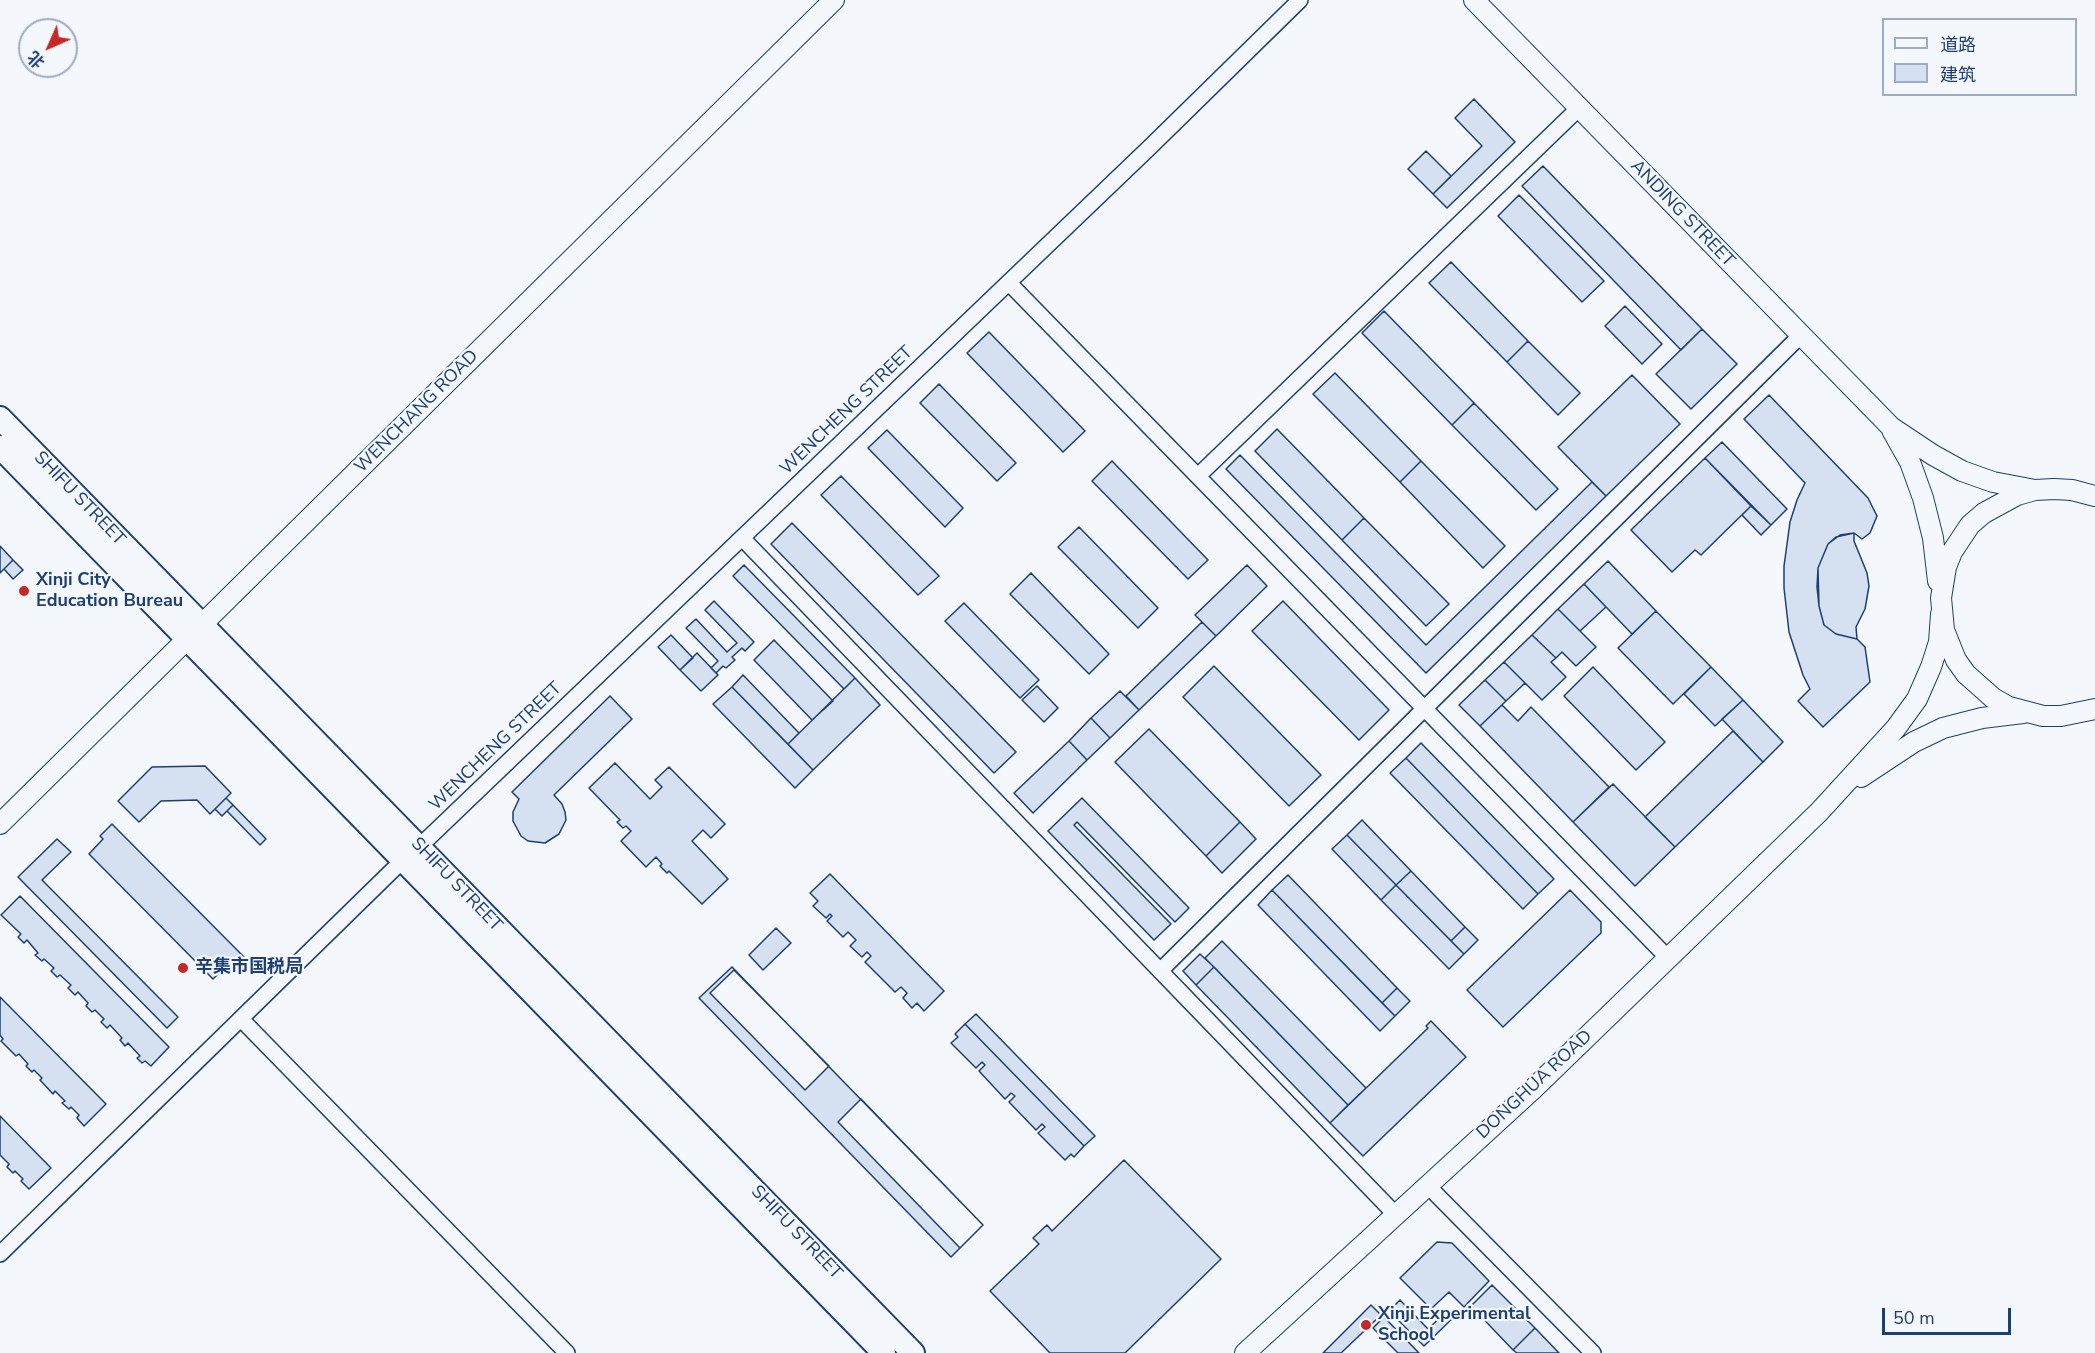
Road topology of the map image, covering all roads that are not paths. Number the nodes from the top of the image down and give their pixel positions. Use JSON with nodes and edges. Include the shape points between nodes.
{"nodes":[{"id":1,"x":834,"y":0,"type":"edge"},
{"id":2,"x":1300,"y":0,"type":"edge"},
{"id":3,"x":1473,"y":0,"type":"edge"},
{"id":4,"x":1579,"y":108,"type":"junction"},
{"id":5,"x":1009,"y":283,"type":"junction"},
{"id":6,"x":1801,"y":335,"type":"junction"},
{"id":7,"x":0,"y":418,"type":"edge"},
{"id":8,"x":1891,"y":428,"type":"junction"},
{"id":9,"x":0,"y":447,"type":"edge"},
{"id":10,"x":1198,"y":476,"type":"junction"},
{"id":11,"x":2035,"y":490,"type":"junction"},
{"id":12,"x":2072,"y":490,"type":"junction"},
{"id":13,"x":2095,"y":492,"type":"edge"},
{"id":14,"x":2095,"y":496,"type":"edge"},
{"id":15,"x":743,"y":539,"type":"junction"},
{"id":16,"x":1941,"y":606,"type":"junction"},
{"id":17,"x":194,"y":632,"type":"junction"},
{"id":18,"x":1424,"y":708,"type":"junction"},
{"id":19,"x":2095,"y":709,"type":"edge"},
{"id":20,"x":2026,"y":712,"type":"junction"},
{"id":21,"x":2074,"y":715,"type":"junction"},
{"id":22,"x":2095,"y":718,"type":"edge"},
{"id":23,"x":1819,"y":812,"type":"junction"},
{"id":24,"x":0,"y":824,"type":"edge"},
{"id":25,"x":411,"y":854,"type":"junction"},
{"id":26,"x":1669,"y":959,"type":"junction"},
{"id":27,"x":1160,"y":971,"type":"junction"},
{"id":28,"x":241,"y":1019,"type":"junction"},
{"id":29,"x":1427,"y":1185,"type":"junction"},
{"id":30,"x":1395,"y":1214,"type":"junction"},
{"id":31,"x":0,"y":1254,"type":"edge"},
{"id":32,"x":567,"y":1353,"type":"edge"},
{"id":33,"x":884,"y":1353,"type":"edge"},
{"id":34,"x":913,"y":1353,"type":"edge"},
{"id":35,"x":1245,"y":1353,"type":"edge"},
{"id":36,"x":1593,"y":1353,"type":"edge"}],
"edges":[{"from":1,"to":17,"type":"street","name":"WENCHANG ROAD"},
{"from":2,"to":5,"type":"street","name":"WENCHENG STREET"},
{"from":3,"to":4,"type":"street","name":"ANDING STREET"},
{"from":4,"to":6,"type":"street","name":"ANDING STREET"},
{"from":4,"to":10,"type":"street"},
{"from":5,"to":10,"type":"street"},
{"from":5,"to":15,"type":"street","name":"WENCHENG STREET"},
{"from":6,"to":8,"type":"street","name":"ANDING STREET"},
{"from":6,"to":18,"type":"street"},
{"from":7,"to":17,"type":"main road","name":"SHIFU STREET"},
{"from":8,"to":11,"type":"street","via":[[1962,471]]},
{"from":8,"to":16,"type":"street","via":[[1910,462],[1923,498],[1933,538]]},
{"from":9,"to":17,"type":"main road","name":"SHIFU STREET"},
{"from":10,"to":18,"type":"street"},
{"from":11,"to":12,"type":"street"},
{"from":11,"to":16,"type":"street","via":[[2000,502],[1970,525],[1949,559],[1942,582]]},
{"from":12,"to":13,"type":"street"},
{"from":12,"to":14,"type":"street"},
{"from":15,"to":25,"type":"street","name":"WENCHENG STREET"},
{"from":15,"to":27,"type":"street"},
{"from":16,"to":20,"type":"street","via":[[1949,645],[1966,674],[1993,698]]},
{"from":16,"to":23,"type":"street","via":[[1939,642],[1917,699],[1896,728]]},
{"from":17,"to":24,"type":"street","name":"WENCHANG ROAD"},
{"from":17,"to":25,"type":"main road","name":"SHIFU STREET"},
{"from":18,"to":26,"type":"street"},
{"from":18,"to":27,"type":"street"},
{"from":19,"to":21,"type":"street"},
{"from":20,"to":21,"type":"street"},
{"from":20,"to":23,"type":"street","via":[[1974,719],[1934,732],[1861,777]]},
{"from":21,"to":22,"type":"street"},
{"from":23,"to":26,"type":"street","name":"DONGHUA ROAD"},
{"from":25,"to":28,"type":"street","name":"WENCHENG STREET"},
{"from":25,"to":33,"type":"main road","name":"SHIFU STREET"},
{"from":25,"to":34,"type":"main road","name":"SHIFU STREET"},
{"from":26,"to":29,"type":"street","name":"DONGHUA ROAD"},
{"from":27,"to":30,"type":"street"},
{"from":28,"to":31,"type":"street","name":"WENCHENG STREET"},
{"from":28,"to":32,"type":"street"},
{"from":29,"to":30,"type":"street","name":"DONGHUA ROAD"},
{"from":29,"to":36,"type":"street"},
{"from":30,"to":35,"type":"street","name":"DONGHUA ROAD"}]}
